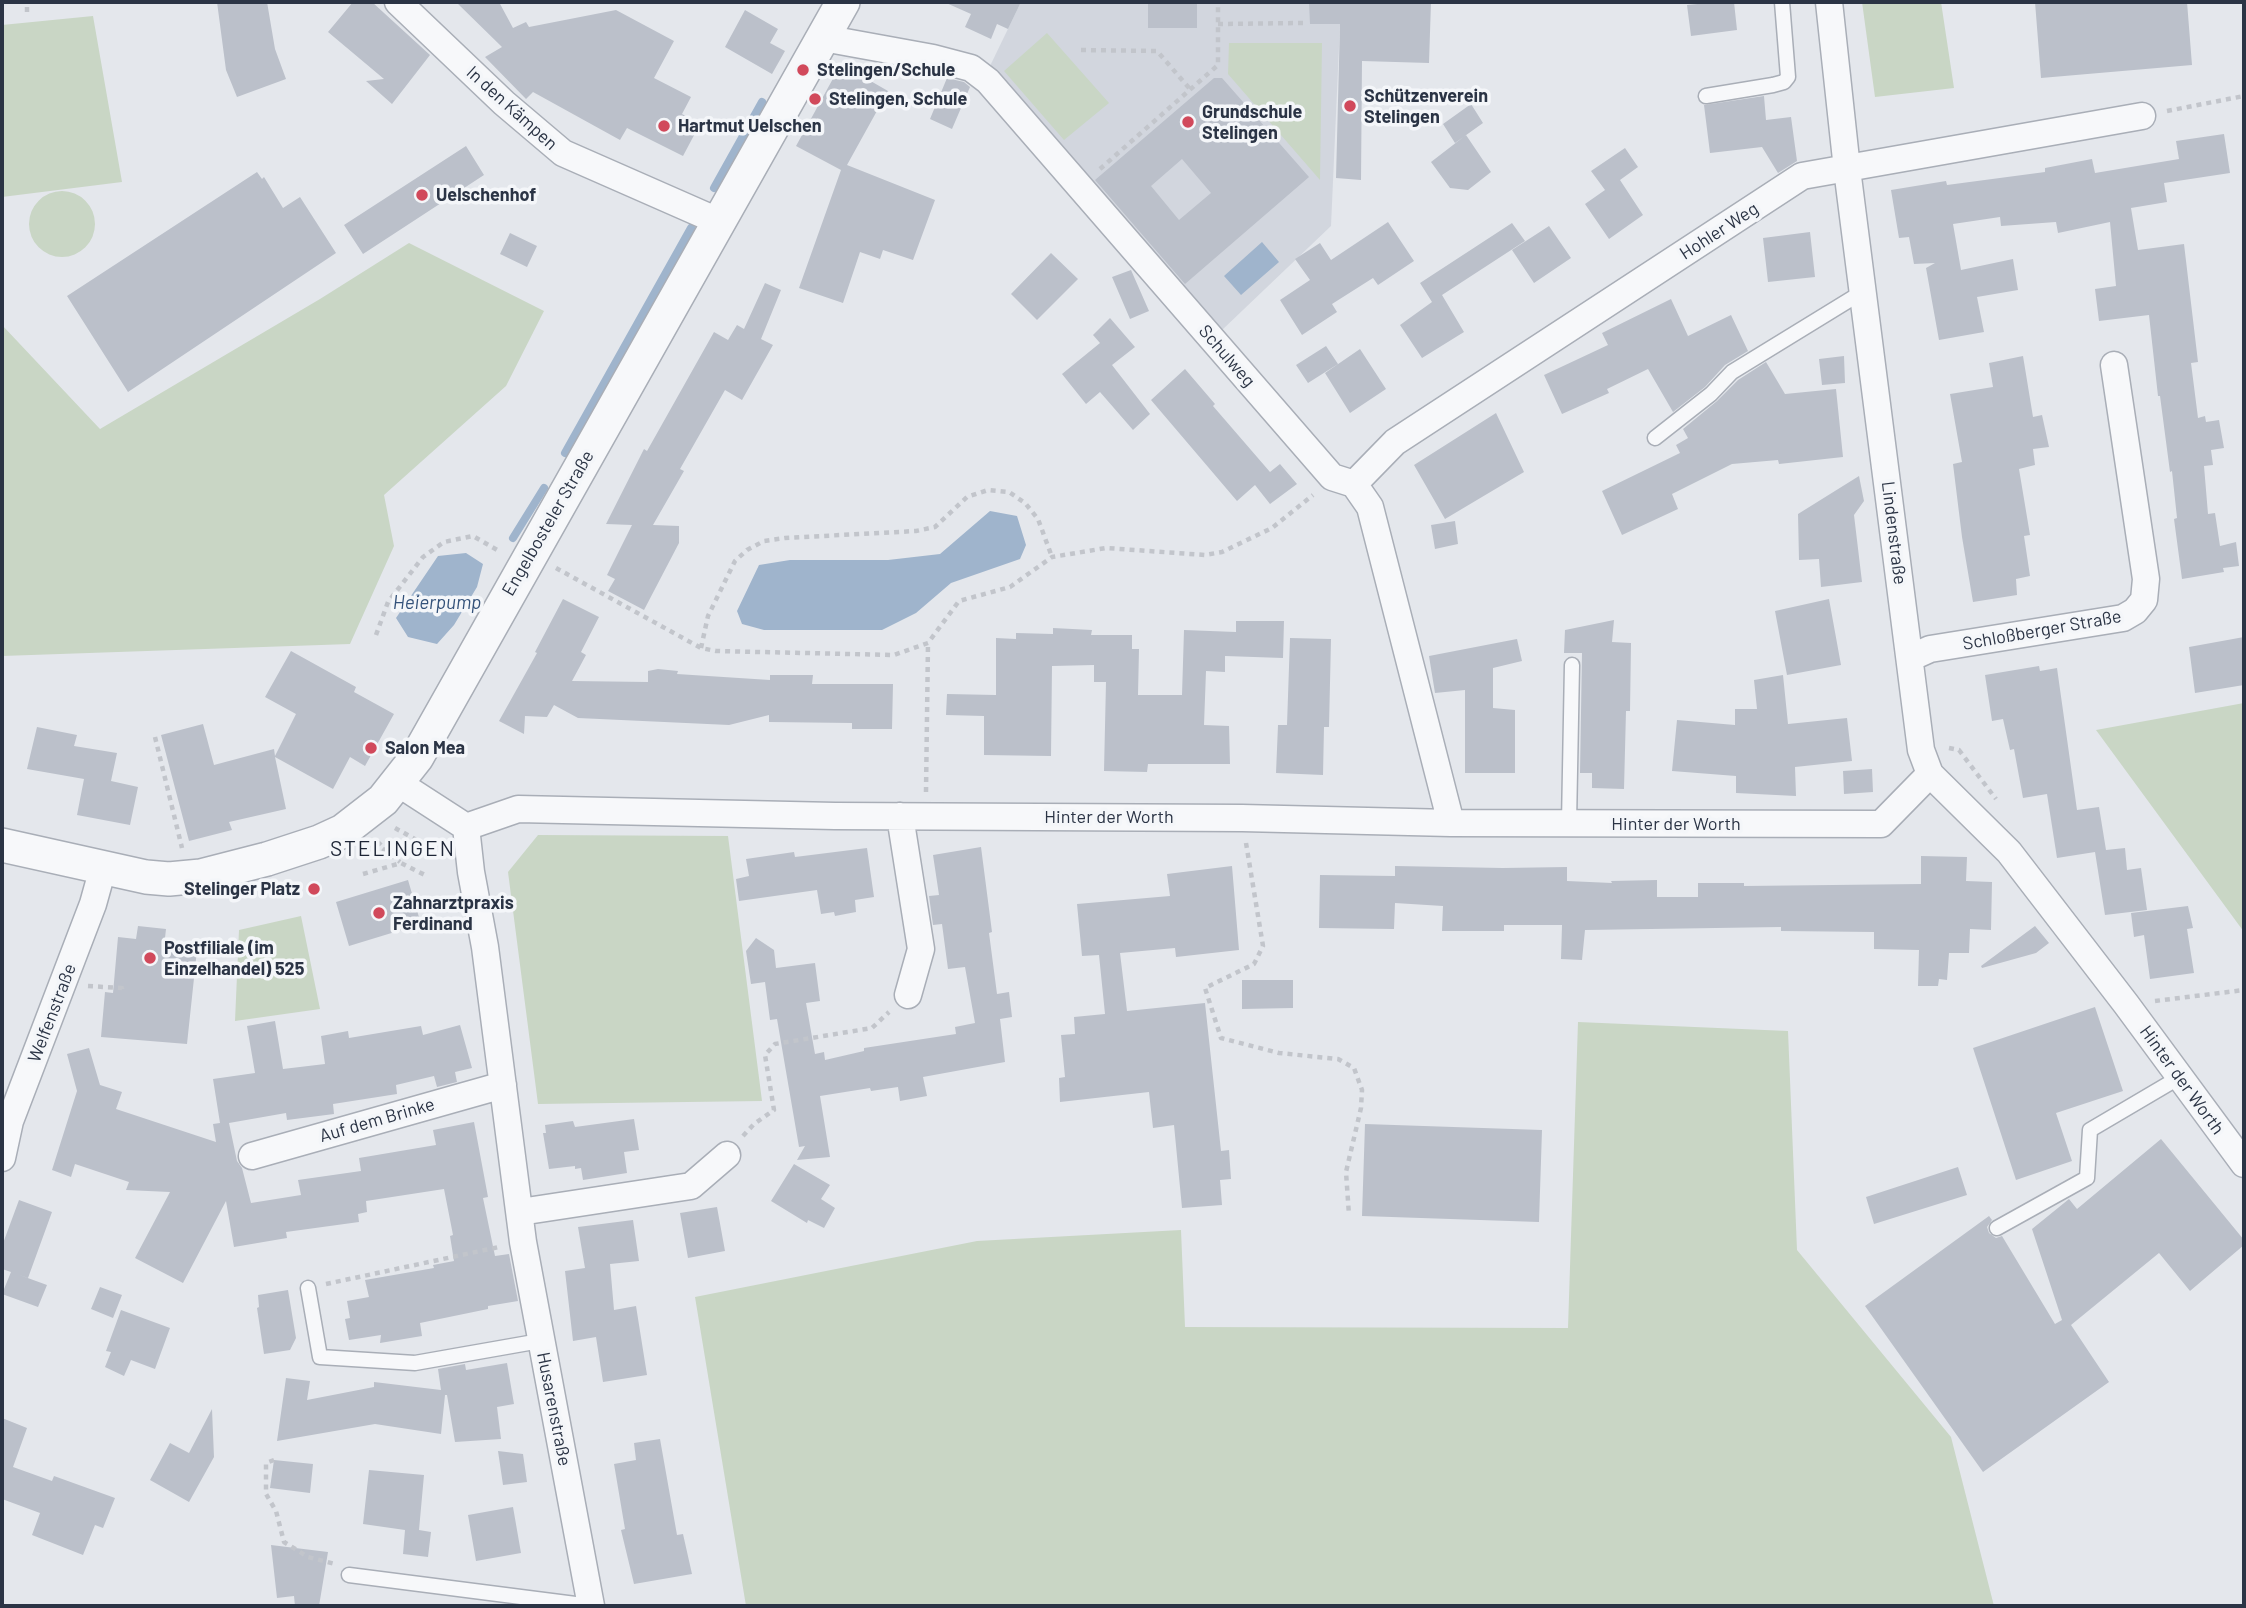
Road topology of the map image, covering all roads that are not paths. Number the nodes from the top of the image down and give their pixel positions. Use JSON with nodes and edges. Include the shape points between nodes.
{"nodes":[{"id":1,"x":398,"y":2,"type":"edge"},
{"id":2,"x":843,"y":2,"type":"edge"},
{"id":3,"x":1782,"y":2,"type":"edge"},
{"id":4,"x":1829,"y":2,"type":"edge"},
{"id":5,"x":822,"y":38,"type":"junction"},
{"id":6,"x":1706,"y":96,"type":"dead end"},
{"id":7,"x":2142,"y":116,"type":"road end"},
{"id":8,"x":1847,"y":169,"type":"junction"},
{"id":9,"x":720,"y":222,"type":"junction"},
{"id":10,"x":1864,"y":291,"type":"junction"},
{"id":11,"x":2114,"y":365,"type":"dead end"},
{"id":12,"x":1655,"y":438,"type":"dead end"},
{"id":13,"x":1343,"y":480,"type":"junction"},
{"id":14,"x":1910,"y":658,"type":"junction"},
{"id":15,"x":1572,"y":665,"type":"dead end"},
{"id":16,"x":1930,"y":774,"type":"junction"},
{"id":17,"x":398,"y":783,"type":"junction"},
{"id":18,"x":913,"y":816,"type":"junction"},
{"id":19,"x":1451,"y":822,"type":"junction"},
{"id":20,"x":1569,"y":823,"type":"junction"},
{"id":21,"x":466,"y":827,"type":"junction"},
{"id":22,"x":2,"y":845,"type":"edge"},
{"id":23,"x":103,"y":869,"type":"junction"},
{"id":24,"x":908,"y":995,"type":"road end"},
{"id":25,"x":2180,"y":1077,"type":"junction"},
{"id":26,"x":503,"y":1085,"type":"junction"},
{"id":27,"x":727,"y":1155,"type":"road end"},
{"id":28,"x":251,"y":1156,"type":"dead end"},
{"id":29,"x":2,"y":1158,"type":"edge"},
{"id":30,"x":2244,"y":1164,"type":"edge"},
{"id":31,"x":520,"y":1212,"type":"junction"},
{"id":32,"x":1997,"y":1228,"type":"dead end"},
{"id":33,"x":309,"y":1288,"type":"road end"},
{"id":34,"x":540,"y":1341,"type":"junction"},
{"id":35,"x":349,"y":1575,"type":"road end"},
{"id":36,"x":591,"y":1606,"type":"edge"}],
"edges":[{"from":1,"to":9,"type":"street","name":"In den Kämpen","via":[[564,153]]},
{"from":2,"to":5,"type":"street","name":"Engelbosteler Straße"},
{"from":3,"to":6,"type":"lane","via":[[1789,71],[1784,82]]},
{"from":4,"to":8,"type":"street","name":"Lindenstraße"},
{"from":5,"to":9,"type":"street","name":"Engelbosteler Straße"},
{"from":5,"to":13,"type":"street","name":"Schulweg","via":[[933,58],[971,68],[988,81]]},
{"from":7,"to":8,"type":"street","name":"Hohler Weg"},
{"from":8,"to":10,"type":"street","name":"Lindenstraße"},
{"from":8,"to":13,"type":"street","name":"Hohler Weg","via":[[1802,176]]},
{"from":9,"to":17,"type":"street","name":"Engelbosteler Straße","via":[[417,757]]},
{"from":10,"to":12,"type":"lane","via":[[1732,372]]},
{"from":10,"to":14,"type":"street","name":"Lindenstraße"},
{"from":11,"to":14,"type":"street","name":"Schloßberger Straße","via":[[2146,579],[2144,600],[2123,618],[1930,649]]},
{"from":13,"to":19,"type":"street","name":"Schulweg","via":[[1370,507]]},
{"from":14,"to":16,"type":"street","name":"Lindenstraße","via":[[1921,750]]},
{"from":15,"to":20,"type":"lane"},
{"from":16,"to":20,"type":"street","name":"Hinter der Worth","via":[[1881,824]]},
{"from":16,"to":25,"type":"street","name":"Hinter der Worth","via":[[2009,852]]},
{"from":17,"to":21,"type":"street"},
{"from":17,"to":23,"type":"street","name":"Engelbosteler Straße","via":[[383,800],[376,826],[343,831],[228,870],[158,878]]},
{"from":18,"to":19,"type":"street","name":"Hinter der Worth"},
{"from":18,"to":21,"type":"street","name":"Hinter der Worth","via":[[518,809]]},
{"from":18,"to":24,"type":"street","via":[[921,949]]},
{"from":19,"to":20,"type":"street","name":"Hinter der Worth"},
{"from":21,"to":26,"type":"street","name":"Husarenstraße"},
{"from":22,"to":23,"type":"street","name":"Engelbosteler Straße"},
{"from":23,"to":29,"type":"street","name":"Welfenstraße","via":[[10,1121]]},
{"from":25,"to":30,"type":"street","name":"Hinter der Worth"},
{"from":25,"to":32,"type":"lane","via":[[2090,1130],[2087,1178]]},
{"from":26,"to":28,"type":"street","name":"Auf dem Brinke"},
{"from":26,"to":31,"type":"street","name":"Husarenstraße"},
{"from":27,"to":31,"type":"street","via":[[691,1186]]},
{"from":31,"to":34,"type":"street","name":"Husarenstraße"},
{"from":33,"to":34,"type":"lane","via":[[320,1357],[415,1363]]},
{"from":34,"to":36,"type":"street","name":"Husarenstraße"},
{"from":35,"to":36,"type":"lane","name":"Husarenstraße"}]}
